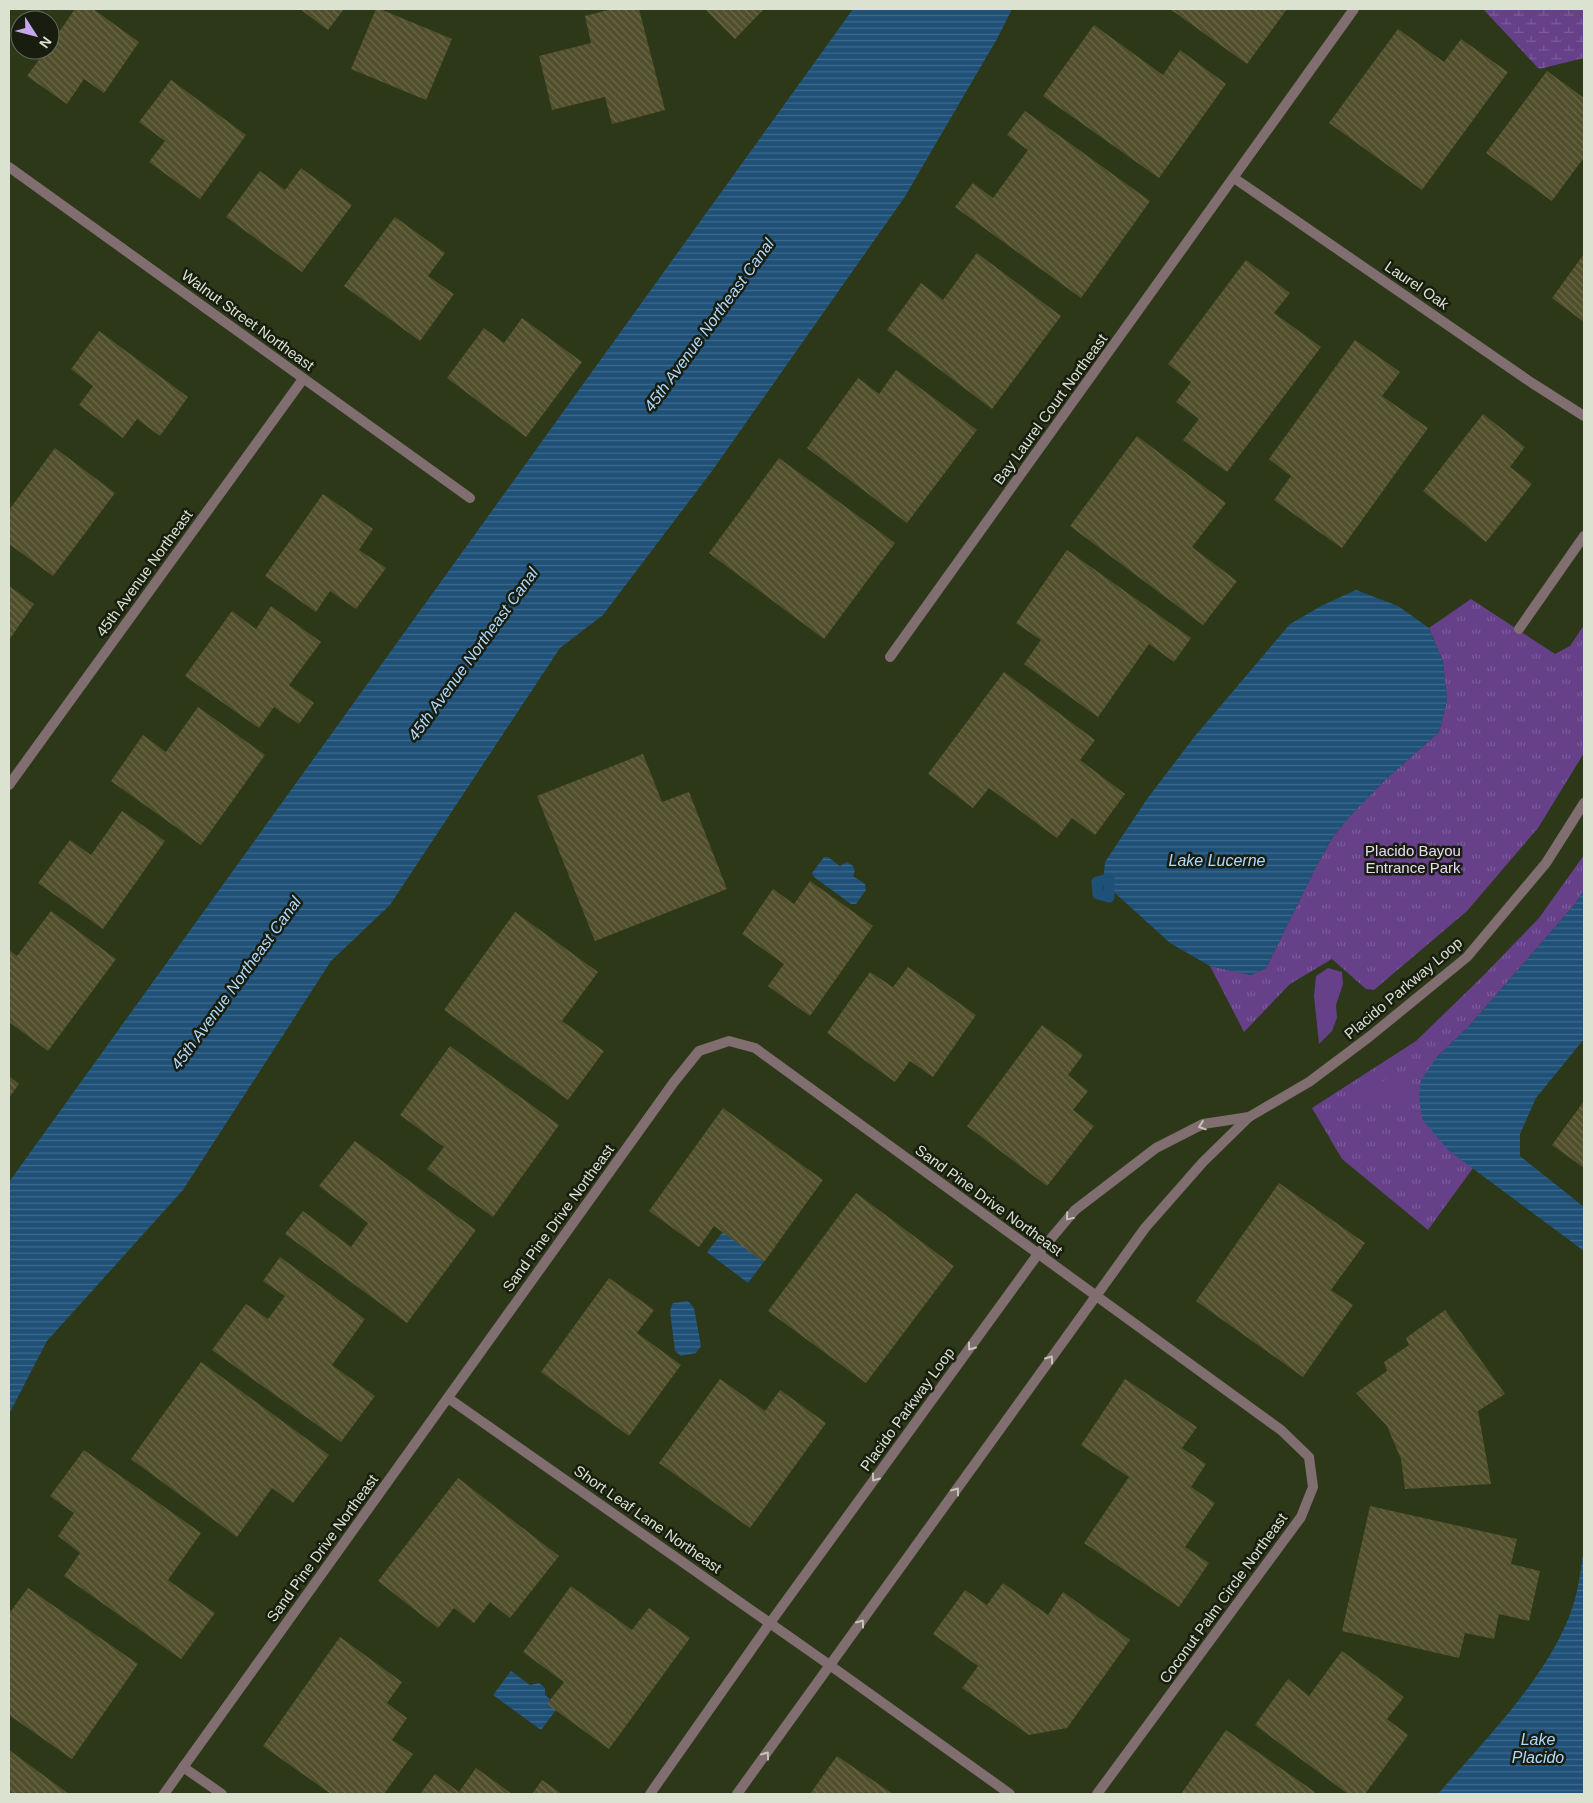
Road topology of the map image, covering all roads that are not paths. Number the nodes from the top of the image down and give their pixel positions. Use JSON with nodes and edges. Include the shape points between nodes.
{"nodes":[{"id":1,"x":1354,"y":9,"type":"edge"},
{"id":2,"x":9,"y":167,"type":"edge"},
{"id":3,"x":1234,"y":178,"type":"junction"},
{"id":4,"x":303,"y":379,"type":"junction"},
{"id":5,"x":1584,"y":416,"type":"edge"},
{"id":6,"x":470,"y":498,"type":"dead end"},
{"id":7,"x":1584,"y":536,"type":"edge"},
{"id":8,"x":1519,"y":629,"type":"dead end"},
{"id":9,"x":890,"y":657,"type":"dead end"},
{"id":10,"x":9,"y":785,"type":"edge"},
{"id":11,"x":1584,"y":803,"type":"edge"},
{"id":12,"x":1249,"y":1117,"type":"junction"},
{"id":13,"x":1038,"y":1254,"type":"junction"},
{"id":14,"x":1095,"y":1296,"type":"junction"},
{"id":15,"x":448,"y":1398,"type":"junction"},
{"id":16,"x":770,"y":1623,"type":"junction"},
{"id":17,"x":831,"y":1666,"type":"junction"},
{"id":18,"x":184,"y":1767,"type":"junction"},
{"id":19,"x":164,"y":1794,"type":"edge"},
{"id":20,"x":222,"y":1794,"type":"edge"},
{"id":21,"x":650,"y":1794,"type":"edge"},
{"id":22,"x":737,"y":1794,"type":"edge"},
{"id":23,"x":1010,"y":1794,"type":"edge"},
{"id":24,"x":1097,"y":1794,"type":"edge"}],
"edges":[{"from":1,"to":3,"type":"street","name":"Bay Laurel Court Northeast"},
{"from":2,"to":4,"type":"street","name":"Walnut Street Northeast"},
{"from":3,"to":5,"type":"street","name":"Laurel Oak"},
{"from":3,"to":9,"type":"street","name":"Bay Laurel Court Northeast"},
{"from":4,"to":6,"type":"street","name":"Walnut Street Northeast"},
{"from":4,"to":10,"type":"street","name":"45th Avenue Northeast"},
{"from":7,"to":8,"type":"street"},
{"from":11,"to":12,"type":"street","name":"Placido Parkway Loop","via":[[1546,863],[1467,957],[1309,1082]]},
{"from":12,"to":13,"type":"street","name":"Placido Parkway Loop","one_way":true,"via":[[1203,1124],[1156,1148],[1075,1210]]},
{"from":12,"to":14,"type":"street","name":"Placido Parkway Loop","via":[[1203,1162],[1145,1228]]},
{"from":13,"to":14,"type":"street","name":"Sand Pine Drive Northeast"},
{"from":13,"to":15,"type":"street","name":"Sand Pine Drive Northeast","via":[[755,1048],[729,1041],[699,1051],[674,1082]]},
{"from":13,"to":16,"type":"street","name":"Placido Parkway Loop","one_way":true},
{"from":17,"to":14,"type":"street","name":"Placido Parkway Loop","one_way":true},
{"from":14,"to":24,"type":"street","name":"Coconut Palm Circle Northeast","via":[[1281,1430],[1309,1457],[1313,1486],[1301,1517]]},
{"from":15,"to":16,"type":"street","name":"Short Leaf Lane Northeast"},
{"from":15,"to":18,"type":"street","name":"Sand Pine Drive Northeast"},
{"from":16,"to":17,"type":"street","name":"Short Leaf Lane Northeast"},
{"from":16,"to":21,"type":"street","name":"Placido Parkway Loop"},
{"from":22,"to":17,"type":"street","name":"Placido Parkway Loop","one_way":true},
{"from":17,"to":23,"type":"street"},
{"from":18,"to":19,"type":"street","name":"Sand Pine Drive Northeast"},
{"from":18,"to":20,"type":"street"}]}
